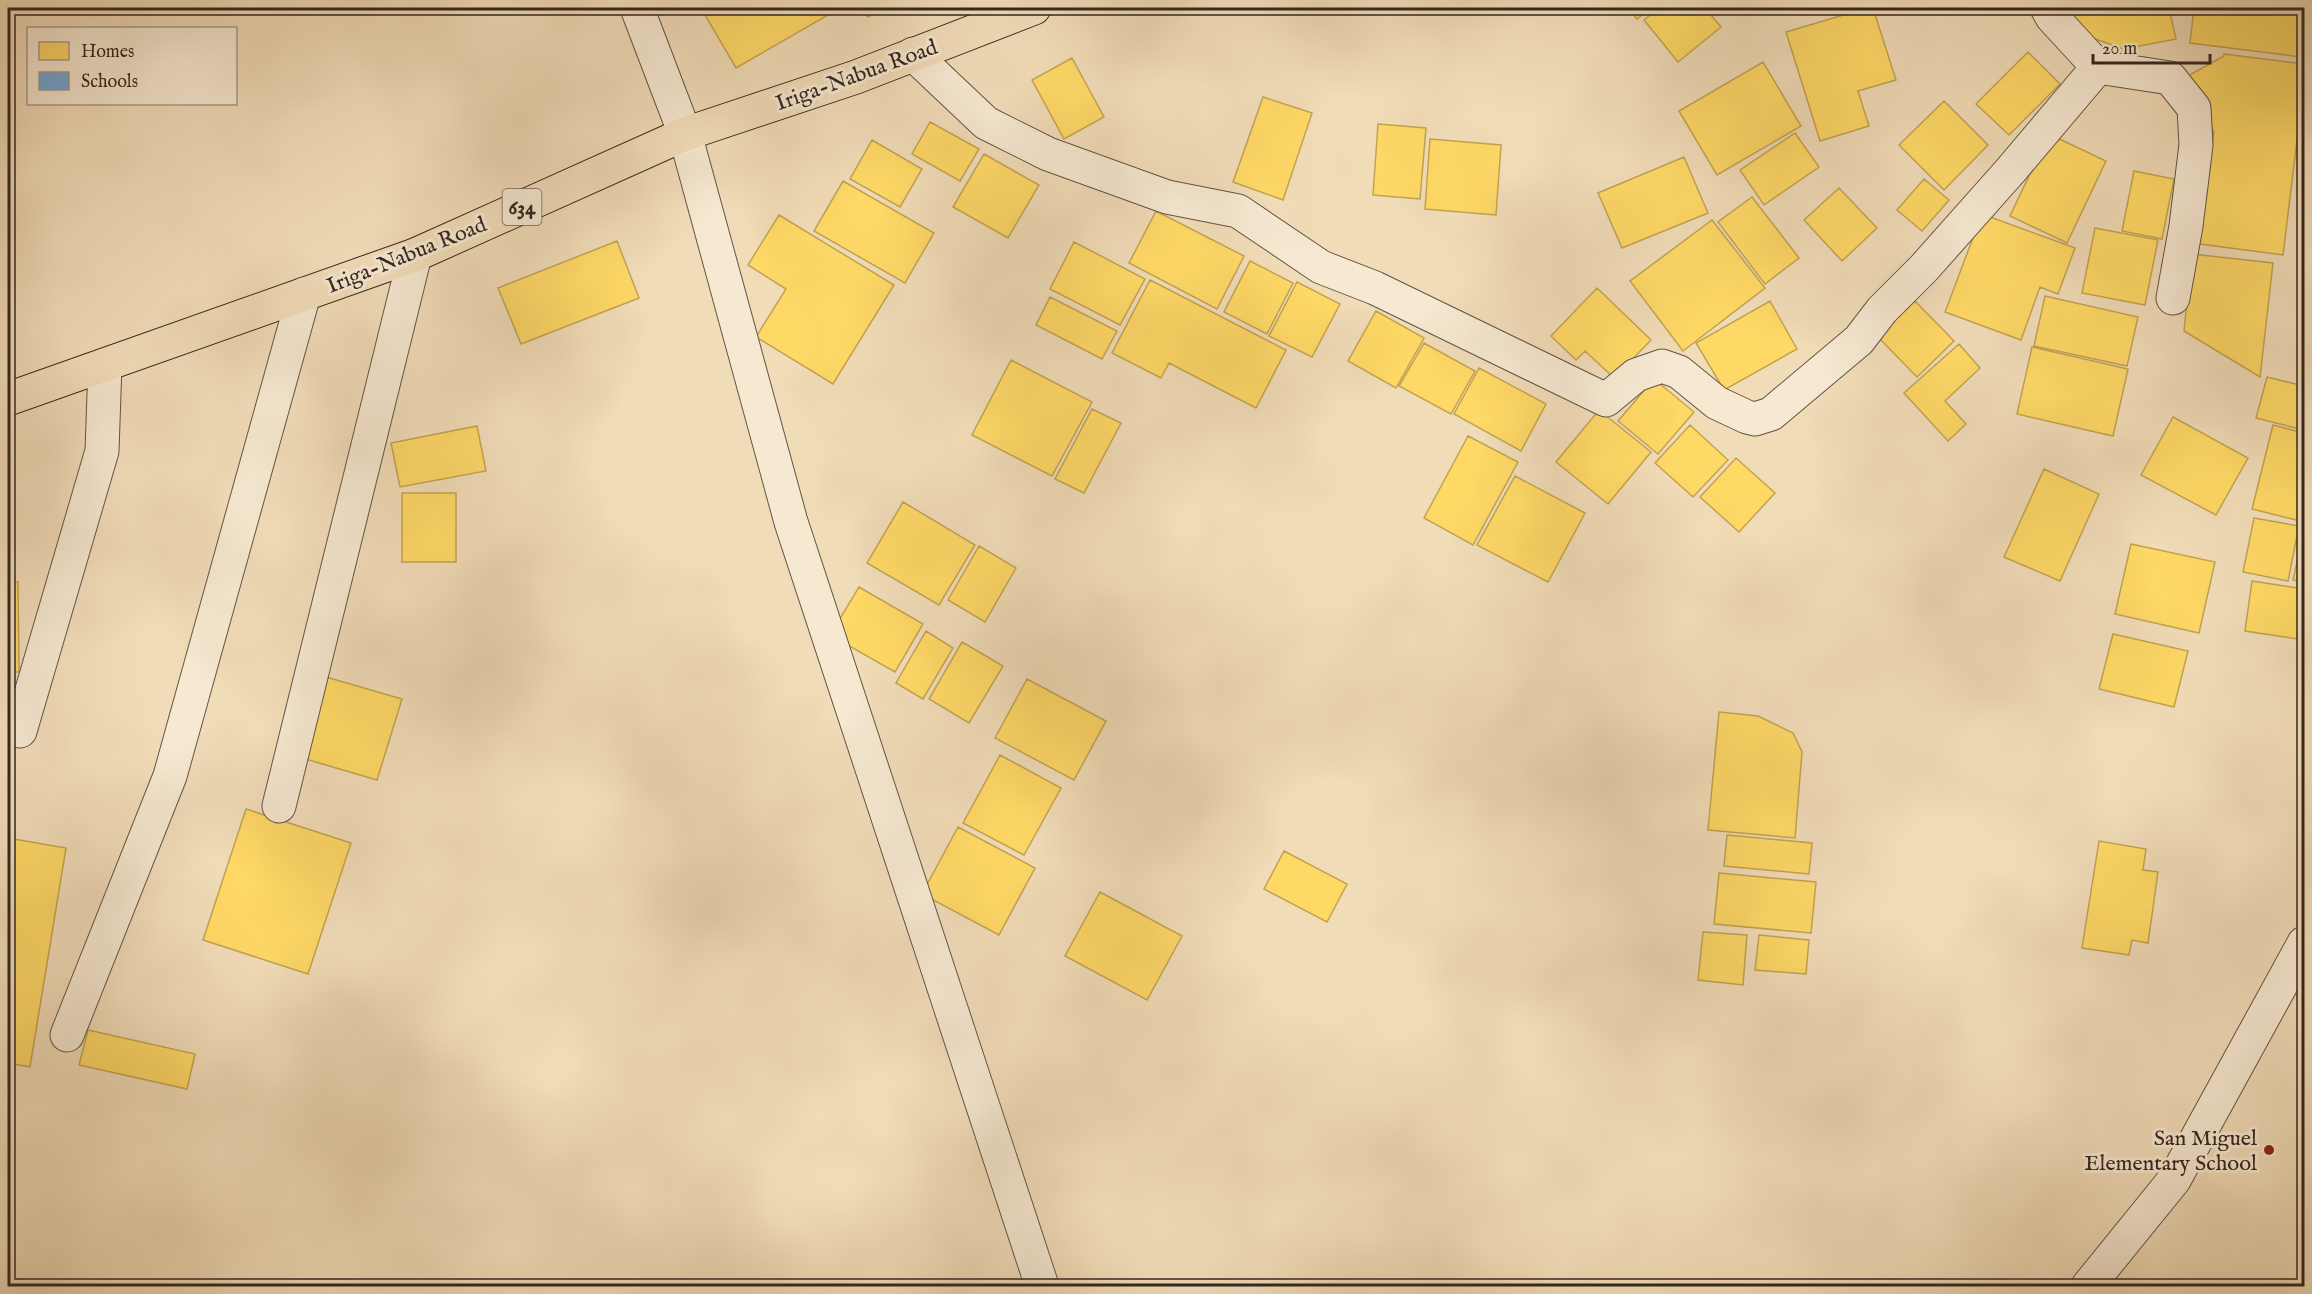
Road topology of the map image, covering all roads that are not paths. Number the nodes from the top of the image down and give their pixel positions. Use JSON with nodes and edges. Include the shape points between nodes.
{"nodes":[{"id":1,"x":637,"y":8,"type":"edge"},
{"id":2,"x":1034,"y":8,"type":"edge"},
{"id":3,"x":2047,"y":8,"type":"edge"},
{"id":4,"x":913,"y":54,"type":"junction"},
{"id":5,"x":2098,"y":67,"type":"junction"},
{"id":6,"x":686,"y":134,"type":"junction"},
{"id":7,"x":415,"y":255,"type":"junction"},
{"id":8,"x":304,"y":294,"type":"junction"},
{"id":9,"x":2173,"y":298,"type":"dead end"},
{"id":10,"x":105,"y":365,"type":"junction"},
{"id":11,"x":8,"y":399,"type":"edge"},
{"id":12,"x":20,"y":731,"type":"dead end"},
{"id":13,"x":279,"y":806,"type":"dead end"},
{"id":14,"x":2304,"y":943,"type":"edge"},
{"id":15,"x":67,"y":1035,"type":"dead end"},
{"id":16,"x":1042,"y":1287,"type":"edge"},
{"id":17,"x":2088,"y":1287,"type":"edge"}],
"edges":[{"from":1,"to":6,"type":"street"},
{"from":2,"to":4,"type":"main road","name":"Iriga-Nabua Road","number":"634"},
{"from":3,"to":5,"type":"street"},
{"from":4,"to":5,"type":"street","via":[[986,123],[1048,154],[1167,197],[1238,211],[1321,267],[1375,288],[1606,400],[1636,375],[1662,366],[1679,372],[1717,403],[1755,419],[1771,414],[1859,340]]},
{"from":4,"to":6,"type":"main road","name":"Iriga-Nabua Road","number":"634"},
{"from":5,"to":9,"type":"street","via":[[2170,78],[2194,108],[2196,145]]},
{"from":6,"to":7,"type":"main road","name":"Iriga-Nabua Road","number":"634"},
{"from":6,"to":16,"type":"street","via":[[791,522]]},
{"from":7,"to":8,"type":"main road","name":"Iriga-Nabua Road","number":"634"},
{"from":7,"to":13,"type":"street"},
{"from":8,"to":10,"type":"main road","name":"Iriga-Nabua Road","number":"634"},
{"from":8,"to":15,"type":"street","via":[[170,776]]},
{"from":10,"to":11,"type":"main road","name":"Iriga-Nabua Road","number":"634"},
{"from":10,"to":12,"type":"street","via":[[102,451]]},
{"from":14,"to":17,"type":"street","via":[[2174,1180]]}]}
